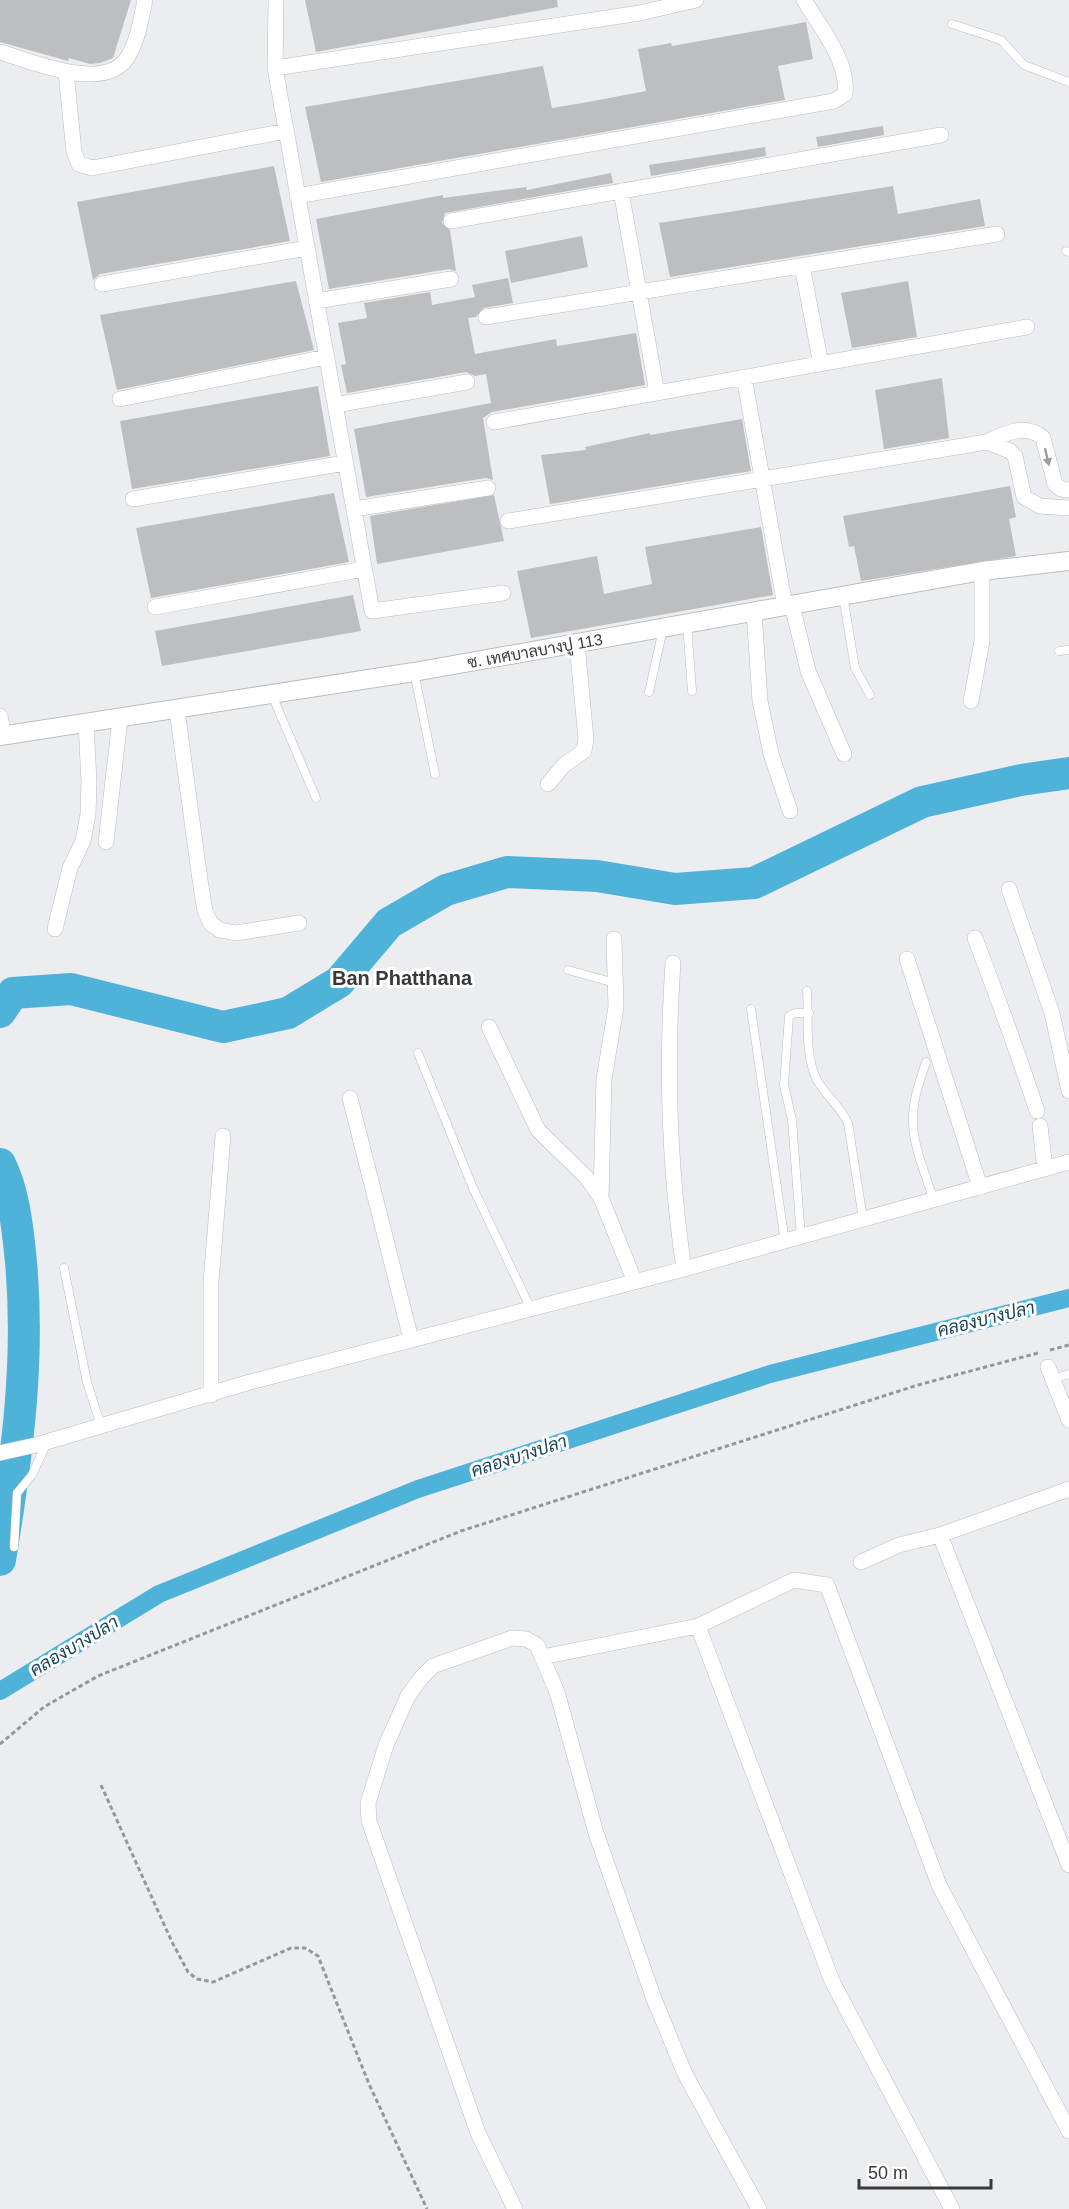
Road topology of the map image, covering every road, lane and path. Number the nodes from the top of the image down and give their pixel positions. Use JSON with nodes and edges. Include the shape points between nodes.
{"nodes":[{"id":1,"x":145,"y":0,"type":"edge"},
{"id":2,"x":276,"y":0,"type":"edge"},
{"id":3,"x":696,"y":0,"type":"edge"},
{"id":4,"x":804,"y":0,"type":"edge"},
{"id":5,"x":952,"y":24,"type":"dead end"},
{"id":6,"x":0,"y":52,"type":"edge"},
{"id":7,"x":275,"y":68,"type":"junction"},
{"id":8,"x":66,"y":72,"type":"junction"},
{"id":9,"x":1069,"y":82,"type":"edge"},
{"id":10,"x":286,"y":130,"type":"junction"},
{"id":11,"x":941,"y":135,"type":"dead end"},
{"id":12,"x":621,"y":191,"type":"junction"},
{"id":13,"x":297,"y":196,"type":"junction"},
{"id":14,"x":451,"y":221,"type":"dead end"},
{"id":15,"x":997,"y":234,"type":"dead end"},
{"id":16,"x":307,"y":248,"type":"junction"},
{"id":17,"x":802,"y":266,"type":"junction"},
{"id":18,"x":451,"y":279,"type":"dead end"},
{"id":19,"x":102,"y":284,"type":"dead end"},
{"id":20,"x":639,"y":292,"type":"junction"},
{"id":21,"x":316,"y":301,"type":"junction"},
{"id":22,"x":486,"y":317,"type":"dead end"},
{"id":23,"x":1027,"y":327,"type":"dead end"},
{"id":24,"x":326,"y":357,"type":"junction"},
{"id":25,"x":821,"y":364,"type":"junction"},
{"id":26,"x":744,"y":377,"type":"junction"},
{"id":27,"x":467,"y":382,"type":"dead end"},
{"id":28,"x":657,"y":393,"type":"junction"},
{"id":29,"x":120,"y":399,"type":"dead end"},
{"id":30,"x":335,"y":405,"type":"junction"},
{"id":31,"x":494,"y":422,"type":"dead end"},
{"id":32,"x":987,"y":442,"type":"junction"},
{"id":33,"x":345,"y":463,"type":"junction"},
{"id":34,"x":763,"y":477,"type":"junction"},
{"id":35,"x":488,"y":488,"type":"dead end"},
{"id":36,"x":1069,"y":490,"type":"edge"},
{"id":37,"x":133,"y":499,"type":"dead end"},
{"id":38,"x":1069,"y":508,"type":"edge"},
{"id":39,"x":354,"y":509,"type":"junction"},
{"id":40,"x":508,"y":521,"type":"dead end"},
{"id":41,"x":1069,"y":561,"type":"edge"},
{"id":42,"x":364,"y":569,"type":"junction"},
{"id":43,"x":982,"y":571,"type":"junction"},
{"id":44,"x":503,"y":593,"type":"dead end"},
{"id":45,"x":843,"y":596,"type":"junction"},
{"id":46,"x":789,"y":606,"type":"junction"},
{"id":47,"x":155,"y":607,"type":"dead end"},
{"id":48,"x":754,"y":612,"type":"junction"},
{"id":49,"x":687,"y":624,"type":"junction"},
{"id":50,"x":663,"y":628,"type":"junction"},
{"id":51,"x":577,"y":644,"type":"junction"},
{"id":52,"x":1069,"y":650,"type":"edge"},
{"id":53,"x":1059,"y":651,"type":"dead end"},
{"id":54,"x":414,"y":672,"type":"junction"},
{"id":55,"x":692,"y":691,"type":"dead end"},
{"id":56,"x":650,"y":692,"type":"dead end"},
{"id":57,"x":272,"y":695,"type":"junction"},
{"id":58,"x":870,"y":695,"type":"dead end"},
{"id":59,"x":971,"y":701,"type":"dead end"},
{"id":60,"x":177,"y":710,"type":"junction"},
{"id":61,"x":0,"y":716,"type":"edge"},
{"id":62,"x":120,"y":719,"type":"junction"},
{"id":63,"x":86,"y":723,"type":"junction"},
{"id":64,"x":2,"y":736,"type":"edge"},
{"id":65,"x":844,"y":754,"type":"dead end"},
{"id":66,"x":435,"y":774,"type":"dead end"},
{"id":67,"x":548,"y":784,"type":"dead end"},
{"id":68,"x":316,"y":798,"type":"dead end"},
{"id":69,"x":790,"y":811,"type":"dead end"},
{"id":70,"x":106,"y":842,"type":"dead end"},
{"id":71,"x":1009,"y":889,"type":"dead end"},
{"id":72,"x":299,"y":923,"type":"dead end"},
{"id":73,"x":55,"y":929,"type":"dead end"},
{"id":74,"x":975,"y":938,"type":"dead end"},
{"id":75,"x":614,"y":939,"type":"dead end"},
{"id":76,"x":907,"y":959,"type":"dead end"},
{"id":77,"x":673,"y":963,"type":"dead end"},
{"id":78,"x":568,"y":970,"type":"dead end"},
{"id":79,"x":615,"y":983,"type":"junction"},
{"id":80,"x":807,"y":991,"type":"dead end"},
{"id":81,"x":751,"y":1009,"type":"dead end"},
{"id":82,"x":809,"y":1013,"type":"junction"},
{"id":83,"x":489,"y":1027,"type":"dead end"},
{"id":84,"x":418,"y":1053,"type":"dead end"},
{"id":85,"x":926,"y":1062,"type":"dead end"},
{"id":86,"x":1069,"y":1091,"type":"edge"},
{"id":87,"x":350,"y":1098,"type":"dead end"},
{"id":88,"x":223,"y":1136,"type":"dead end"},
{"id":89,"x":1069,"y":1162,"type":"edge"},
{"id":90,"x":1045,"y":1169,"type":"junction"},
{"id":91,"x":980,"y":1188,"type":"junction"},
{"id":92,"x":601,"y":1198,"type":"junction"},
{"id":93,"x":934,"y":1201,"type":"junction"},
{"id":94,"x":863,"y":1220,"type":"junction"},
{"id":95,"x":801,"y":1237,"type":"junction"},
{"id":96,"x":785,"y":1242,"type":"junction"},
{"id":97,"x":64,"y":1268,"type":"dead end"},
{"id":98,"x":684,"y":1269,"type":"junction"},
{"id":99,"x":635,"y":1282,"type":"junction"},
{"id":100,"x":530,"y":1307,"type":"junction"},
{"id":101,"x":411,"y":1339,"type":"junction"},
{"id":102,"x":1069,"y":1346,"type":"edge"},
{"id":103,"x":1050,"y":1373,"type":"joint"},
{"id":104,"x":1069,"y":1374,"type":"edge"},
{"id":105,"x":211,"y":1395,"type":"junction"},
{"id":106,"x":1069,"y":1420,"type":"edge"},
{"id":107,"x":100,"y":1426,"type":"junction"},
{"id":108,"x":42,"y":1443,"type":"junction"},
{"id":109,"x":0,"y":1453,"type":"edge"},
{"id":110,"x":1069,"y":1489,"type":"edge"},
{"id":111,"x":940,"y":1535,"type":"junction"},
{"id":112,"x":14,"y":1548,"type":"dead end"},
{"id":113,"x":861,"y":1562,"type":"dead end"},
{"id":114,"x":698,"y":1626,"type":"junction"},
{"id":115,"x":543,"y":1657,"type":"junction"},
{"id":116,"x":0,"y":1744,"type":"edge"},
{"id":117,"x":101,"y":1785,"type":"dead end"},
{"id":118,"x":1069,"y":1865,"type":"edge"},
{"id":119,"x":1069,"y":2131,"type":"edge"},
{"id":120,"x":427,"y":2209,"type":"edge"},
{"id":121,"x":515,"y":2209,"type":"edge"},
{"id":122,"x":759,"y":2209,"type":"edge"},
{"id":123,"x":952,"y":2209,"type":"edge"}],
"edges":[{"from":1,"to":8,"type":"street","via":[[135,44],[126,60],[112,71]]},
{"from":2,"to":7,"type":"street"},
{"from":3,"to":7,"type":"street","via":[[640,13]]},
{"from":4,"to":13,"type":"street","via":[[837,54],[847,81],[845,94],[834,101]]},
{"from":5,"to":9,"type":"lane","via":[[1001,39],[1024,65]]},
{"from":6,"to":8,"type":"street"},
{"from":7,"to":10,"type":"street"},
{"from":8,"to":10,"type":"street","via":[[74,152],[80,164],[92,168]]},
{"from":10,"to":13,"type":"street"},
{"from":11,"to":12,"type":"street"},
{"from":12,"to":14,"type":"street"},
{"from":12,"to":20,"type":"street"},
{"from":13,"to":16,"type":"street"},
{"from":15,"to":17,"type":"street"},
{"from":16,"to":19,"type":"street"},
{"from":16,"to":21,"type":"street"},
{"from":17,"to":20,"type":"street"},
{"from":17,"to":25,"type":"street"},
{"from":18,"to":21,"type":"street"},
{"from":20,"to":22,"type":"street"},
{"from":20,"to":28,"type":"street"},
{"from":21,"to":24,"type":"street"},
{"from":23,"to":25,"type":"street"},
{"from":24,"to":29,"type":"street"},
{"from":24,"to":30,"type":"street"},
{"from":25,"to":26,"type":"street"},
{"from":26,"to":28,"type":"street"},
{"from":26,"to":34,"type":"street"},
{"from":27,"to":30,"type":"street"},
{"from":28,"to":31,"type":"street"},
{"from":30,"to":33,"type":"street"},
{"from":32,"to":34,"type":"street"},
{"from":32,"to":36,"type":"street","one_way":true,"via":[[1018,430],[1038,435],[1043,438],[1055,484]]},
{"from":32,"to":38,"type":"street","via":[[1015,456],[1024,497],[1040,506]]},
{"from":33,"to":37,"type":"street"},
{"from":33,"to":39,"type":"street"},
{"from":34,"to":40,"type":"street"},
{"from":34,"to":46,"type":"street"},
{"from":35,"to":39,"type":"street"},
{"from":39,"to":42,"type":"street"},
{"from":41,"to":43,"type":"street","name":"ซ. เทศบาลบางปู 113"},
{"from":42,"to":44,"type":"street","via":[[372,611]]},
{"from":42,"to":47,"type":"street"},
{"from":43,"to":45,"type":"street","name":"ซ. เทศบาลบางปู 113"},
{"from":43,"to":59,"type":"street","via":[[982,640]]},
{"from":45,"to":46,"type":"street","name":"ซ. เทศบาลบางปู 113"},
{"from":45,"to":58,"type":"lane","via":[[855,668]]},
{"from":46,"to":48,"type":"street","name":"ซ. เทศบาลบางปู 113"},
{"from":46,"to":65,"type":"street","via":[[808,671]]},
{"from":48,"to":49,"type":"street","name":"ซ. เทศบาลบางปู 113"},
{"from":48,"to":69,"type":"street","via":[[760,701],[771,754]]},
{"from":49,"to":50,"type":"street","name":"ซ. เทศบาลบางปู 113"},
{"from":49,"to":55,"type":"lane"},
{"from":50,"to":51,"type":"street","name":"ซ. เทศบาลบางปู 113"},
{"from":50,"to":56,"type":"lane"},
{"from":51,"to":54,"type":"street","name":"ซ. เทศบาลบางปู 113"},
{"from":51,"to":67,"type":"street","via":[[584,751],[564,765]]},
{"from":52,"to":53,"type":"lane"},
{"from":54,"to":57,"type":"street","name":"ซ. เทศบาลบางปู 113"},
{"from":54,"to":66,"type":"lane"},
{"from":57,"to":60,"type":"street","name":"ซ. เทศบาลบางปู 113"},
{"from":57,"to":68,"type":"lane"},
{"from":60,"to":62,"type":"street","name":"ซ. เทศบาลบางปู 113"},
{"from":60,"to":72,"type":"street","via":[[200,880],[211,924],[236,933]]},
{"from":61,"to":64,"type":"street"},
{"from":62,"to":63,"type":"street","name":"ซ. เทศบาลบางปู 113"},
{"from":62,"to":70,"type":"street"},
{"from":63,"to":64,"type":"street","name":"ซ. เทศบาลบางปู 113"},
{"from":63,"to":73,"type":"street","via":[[89,782],[83,841],[70,868]]},
{"from":71,"to":86,"type":"street","via":[[1052,1013]]},
{"from":74,"to":90,"type":"street","via":[[1039,1119]]},
{"from":75,"to":79,"type":"street"},
{"from":76,"to":91,"type":"street"},
{"from":77,"to":98,"type":"street","via":[[668,1052],[675,1213]]},
{"from":78,"to":79,"type":"lane"},
{"from":79,"to":92,"type":"street","via":[[615,1025],[604,1079]]},
{"from":80,"to":82,"type":"lane"},
{"from":81,"to":96,"type":"lane"},
{"from":82,"to":94,"type":"lane","via":[[812,1066],[848,1123]]},
{"from":82,"to":95,"type":"lane","via":[[789,1016],[784,1085],[792,1119]]},
{"from":83,"to":92,"type":"street","via":[[538,1130],[587,1178]]},
{"from":84,"to":100,"type":"lane","via":[[473,1188]]},
{"from":85,"to":93,"type":"lane","via":[[914,1108],[914,1131]]},
{"from":87,"to":101,"type":"street"},
{"from":88,"to":105,"type":"street","via":[[211,1282]]},
{"from":89,"to":90,"type":"street"},
{"from":90,"to":91,"type":"street"},
{"from":91,"to":93,"type":"street"},
{"from":92,"to":99,"type":"street"},
{"from":93,"to":94,"type":"street"},
{"from":94,"to":95,"type":"street"},
{"from":95,"to":96,"type":"street"},
{"from":96,"to":98,"type":"street"},
{"from":97,"to":107,"type":"lane"},
{"from":98,"to":99,"type":"street"},
{"from":99,"to":100,"type":"street"},
{"from":100,"to":101,"type":"street"},
{"from":101,"to":105,"type":"street"},
{"from":102,"to":116,"type":"path","via":[[918,1385],[461,1531],[98,1676],[44,1707]]},
{"from":103,"to":104,"type":"lane"},
{"from":103,"to":106,"type":"street"},
{"from":105,"to":107,"type":"street"},
{"from":107,"to":108,"type":"street"},
{"from":108,"to":109,"type":"street"},
{"from":108,"to":112,"type":"lane","via":[[32,1475],[17,1492]]},
{"from":110,"to":111,"type":"street"},
{"from":111,"to":113,"type":"street","via":[[899,1545]]},
{"from":111,"to":118,"type":"street"},
{"from":114,"to":115,"type":"street"},
{"from":114,"to":119,"type":"street","via":[[794,1580],[827,1585],[939,1885]]},
{"from":114,"to":123,"type":"street","via":[[832,1981]]},
{"from":115,"to":121,"type":"street","via":[[537,1645],[512,1638],[433,1666],[408,1696],[393,1726],[368,1803],[369,1821],[478,2133]]},
{"from":115,"to":122,"type":"street","via":[[557,1692],[596,1833],[654,1999],[685,2074]]},
{"from":117,"to":120,"type":"path","via":[[172,1942],[197,1979],[213,1982],[291,1948],[305,1948],[318,1956],[369,2084]]}]}
